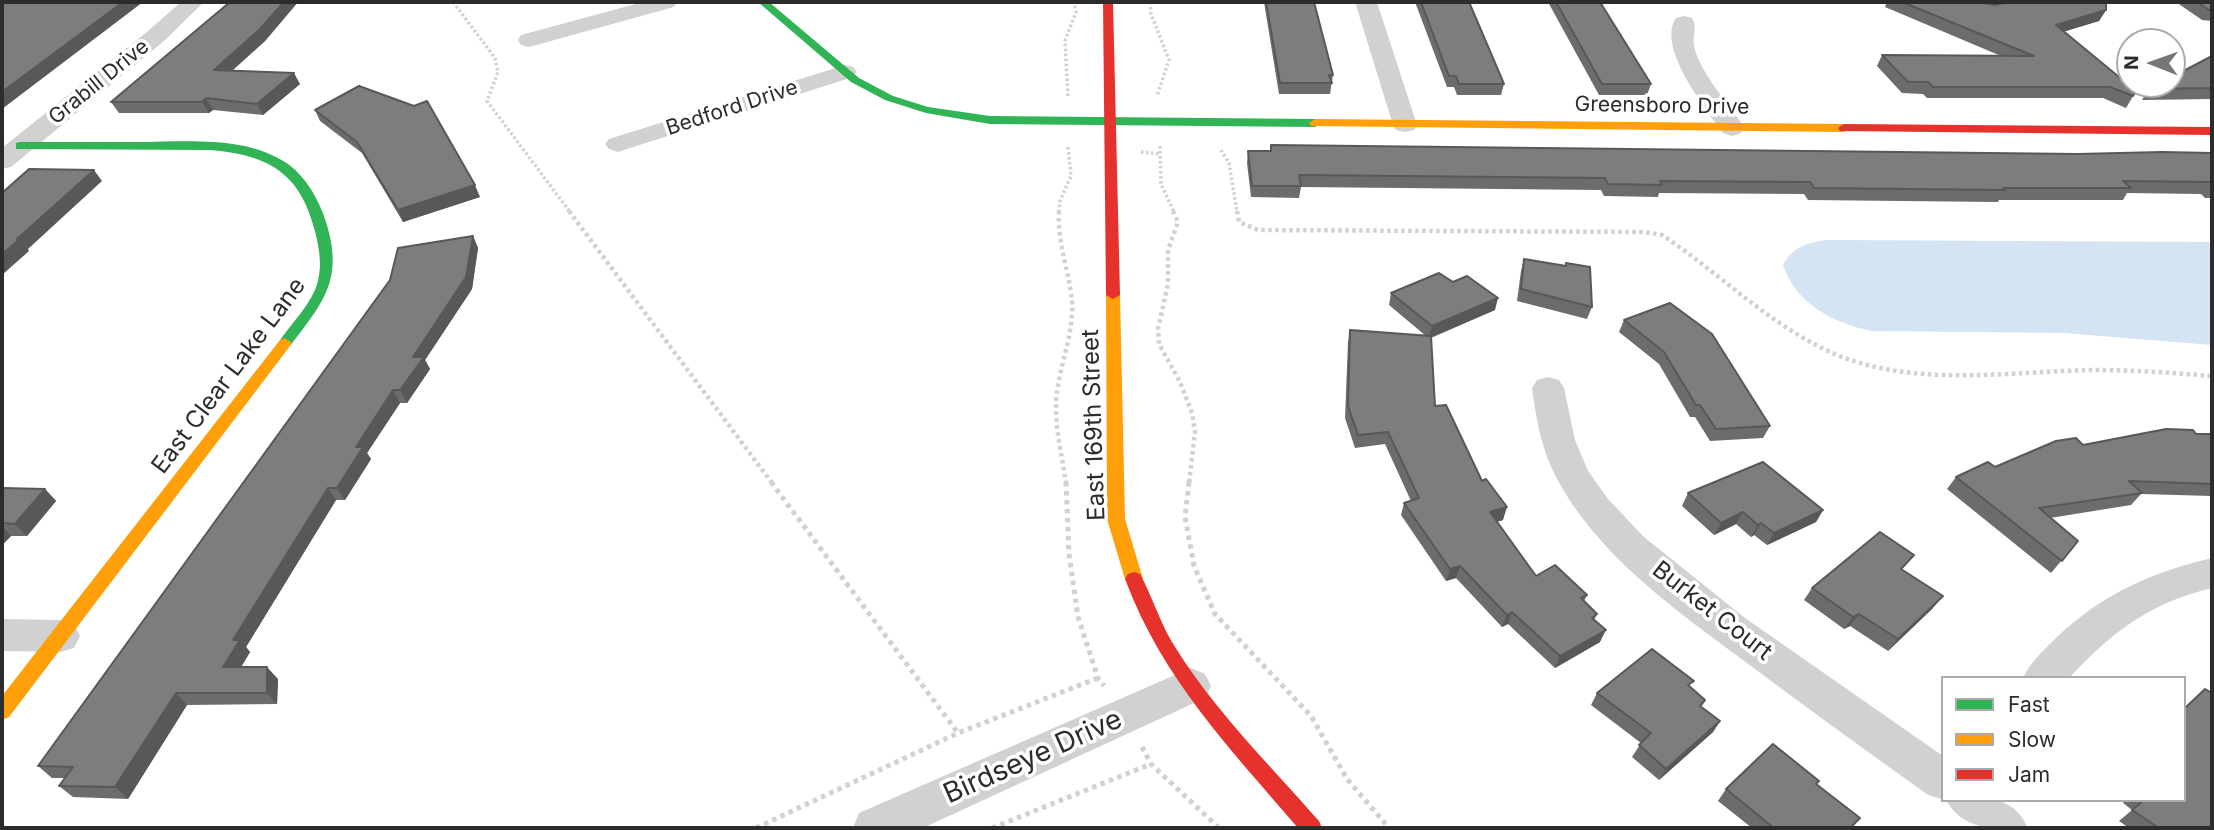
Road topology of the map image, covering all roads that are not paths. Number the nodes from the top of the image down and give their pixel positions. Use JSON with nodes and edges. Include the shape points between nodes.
{"nodes":[{"id":1,"x":193,"y":2,"type":"edge"},
{"id":2,"x":666,"y":2,"type":"edge"},
{"id":3,"x":763,"y":2,"type":"edge"},
{"id":4,"x":1108,"y":2,"type":"edge"},
{"id":5,"x":1366,"y":2,"type":"edge"},
{"id":6,"x":1684,"y":23,"type":"dead end"},
{"id":7,"x":529,"y":40,"type":"dead end"},
{"id":8,"x":845,"y":72,"type":"junction"},
{"id":9,"x":1110,"y":122,"type":"junction"},
{"id":10,"x":1405,"y":125,"type":"junction"},
{"id":11,"x":1732,"y":128,"type":"junction"},
{"id":12,"x":2212,"y":131,"type":"edge"},
{"id":13,"x":618,"y":144,"type":"dead end"},
{"id":14,"x":11,"y":153,"type":"edge"},
{"id":15,"x":1548,"y":388,"type":"dead end"},
{"id":16,"x":2212,"y":573,"type":"edge"},
{"id":17,"x":2,"y":635,"type":"edge"},
{"id":18,"x":61,"y":636,"type":"junction"},
{"id":19,"x":2045,"y":676,"type":"edge"},
{"id":20,"x":1191,"y":686,"type":"junction"},
{"id":21,"x":2,"y":711,"type":"edge"},
{"id":22,"x":1941,"y":781,"type":"edge"},
{"id":23,"x":1971,"y":802,"type":"edge"},
{"id":24,"x":875,"y":828,"type":"edge"},
{"id":25,"x":1311,"y":828,"type":"edge"},
{"id":26,"x":2005,"y":828,"type":"edge"}],
"edges":[{"from":1,"to":14,"type":"street","name":"Grabill Drive"},
{"from":2,"to":7,"type":"street"},
{"from":3,"to":8,"type":"street","name":"Greensboro Drive"},
{"from":4,"to":9,"type":"street","name":"East 169th Street"},
{"from":5,"to":10,"type":"street"},
{"from":6,"to":11,"type":"street","via":[[1682,45],[1690,64]]},
{"from":8,"to":9,"type":"street","name":"Greensboro Drive","via":[[886,97],[955,116]]},
{"from":8,"to":13,"type":"street","name":"Bedford Drive"},
{"from":9,"to":10,"type":"street","name":"Greensboro Drive"},
{"from":9,"to":20,"type":"street","name":"East 169th Street","via":[[1116,519],[1143,607]]},
{"from":10,"to":11,"type":"street","name":"Greensboro Drive"},
{"from":11,"to":12,"type":"street","name":"Greensboro Drive"},
{"from":14,"to":18,"type":"street","name":"East Clear Lake Lane","via":[[214,147],[247,152],[274,161],[304,188],[317,212],[330,257],[322,295]]},
{"from":15,"to":22,"type":"street","name":"Burket Court","via":[[1553,429],[1563,456],[1580,488],[1613,528],[1671,583]]},
{"from":16,"to":19,"type":"street","via":[[2179,579],[2127,601],[2081,638]]},
{"from":17,"to":18,"type":"street"},
{"from":18,"to":21,"type":"street","name":"East Clear Lake Lane"},
{"from":20,"to":24,"type":"street","name":"Birdseye Drive"},
{"from":20,"to":25,"type":"street","name":"East 169th Street"},
{"from":23,"to":26,"type":"street"}]}
